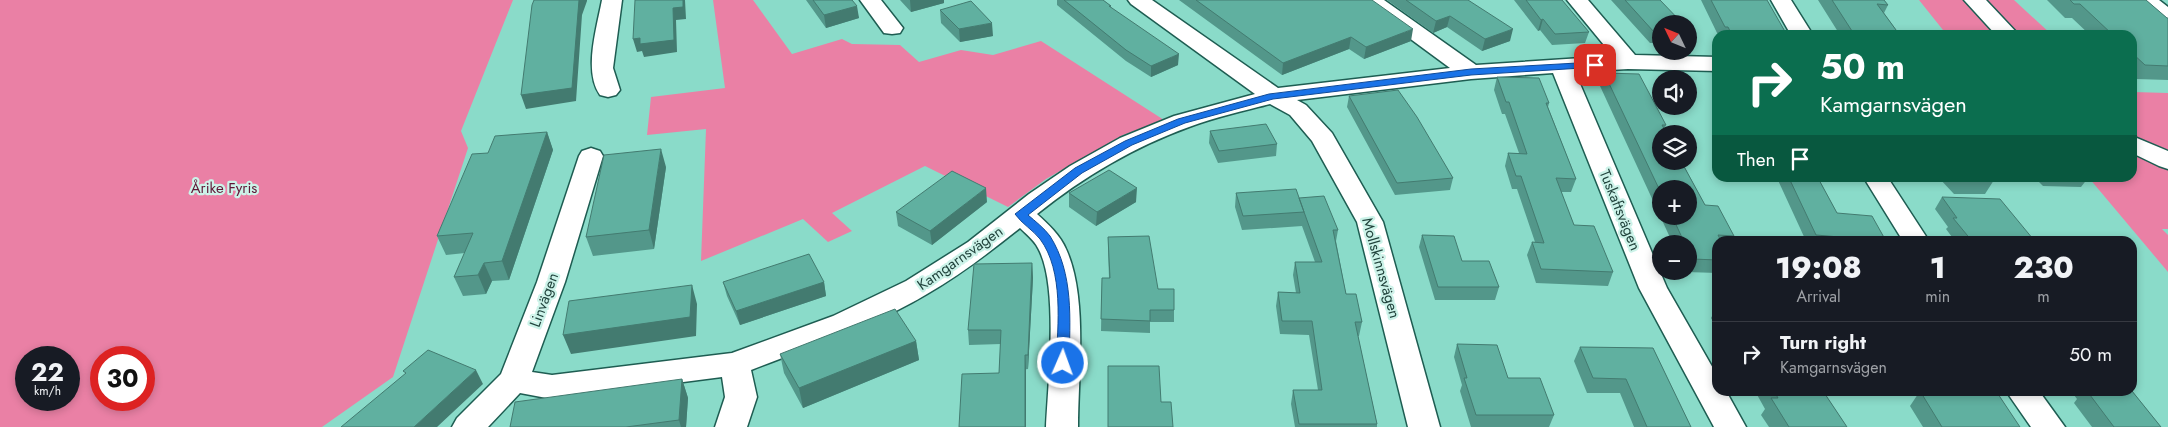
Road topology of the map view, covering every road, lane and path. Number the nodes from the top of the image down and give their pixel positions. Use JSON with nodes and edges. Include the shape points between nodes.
{"nodes":[{"id":1,"x":612,"y":0,"type":"edge"},
{"id":2,"x":870,"y":0,"type":"edge"},
{"id":3,"x":1138,"y":0,"type":"edge"},
{"id":4,"x":1370,"y":0,"type":"edge"},
{"id":5,"x":1577,"y":0,"type":"edge"},
{"id":6,"x":1781,"y":0,"type":"edge"},
{"id":7,"x":1974,"y":0,"type":"edge"},
{"id":8,"x":2146,"y":0,"type":"edge"},
{"id":9,"x":2168,"y":18,"type":"edge"},
{"id":10,"x":892,"y":28,"type":"dead end"},
{"id":11,"x":1799,"y":30,"type":"edge"},
{"id":12,"x":2003,"y":30,"type":"edge"},
{"id":13,"x":1628,"y":62,"type":"junction"},
{"id":14,"x":1712,"y":64,"type":"edge"},
{"id":15,"x":1562,"y":67,"type":"junction"},
{"id":16,"x":1471,"y":72,"type":"junction"},
{"id":17,"x":608,"y":90,"type":"dead end"},
{"id":18,"x":1273,"y":96,"type":"junction"},
{"id":19,"x":2137,"y":146,"type":"edge"},
{"id":20,"x":591,"y":156,"type":"dead end"},
{"id":21,"x":2168,"y":161,"type":"edge"},
{"id":22,"x":1879,"y":182,"type":"edge"},
{"id":23,"x":1021,"y":214,"type":"junction"},
{"id":24,"x":1913,"y":236,"type":"edge"},
{"id":25,"x":736,"y":364,"type":"junction"},
{"id":26,"x":514,"y":380,"type":"junction"},
{"id":27,"x":1712,"y":395,"type":"edge"},
{"id":28,"x":1713,"y":396,"type":"edge"},
{"id":29,"x":2025,"y":396,"type":"edge"},
{"id":30,"x":468,"y":427,"type":"edge"},
{"id":31,"x":731,"y":427,"type":"edge"},
{"id":32,"x":1062,"y":427,"type":"edge"},
{"id":33,"x":1424,"y":427,"type":"edge"},
{"id":34,"x":1730,"y":427,"type":"edge"},
{"id":35,"x":2049,"y":427,"type":"edge"}],
"edges":[{"from":1,"to":17,"type":"street","via":[[602,68]]},
{"from":2,"to":10,"type":"street"},
{"from":3,"to":18,"type":"street","name":"Mollskinnsvägen"},
{"from":4,"to":16,"type":"street"},
{"from":5,"to":13,"type":"street"},
{"from":6,"to":11,"type":"street"},
{"from":7,"to":12,"type":"street"},
{"from":8,"to":9,"type":"street"},
{"from":13,"to":14,"type":"street","name":"Kamgarnsvägen"},
{"from":13,"to":15,"type":"street","name":"Kamgarnsvägen"},
{"from":15,"to":16,"type":"street","name":"Kamgarnsvägen"},
{"from":15,"to":27,"type":"street","name":"Tuskaftsvägen","via":[[1653,288]]},
{"from":16,"to":18,"type":"street","name":"Kamgarnsvägen"},
{"from":18,"to":23,"type":"street","name":"Kamgarnsvägen","via":[[1182,121],[1129,143],[1079,171]]},
{"from":18,"to":33,"type":"street","name":"Mollskinnsvägen","via":[[1298,110],[1323,138],[1370,222]]},
{"from":19,"to":21,"type":"street"},
{"from":20,"to":26,"type":"street","name":"Linvägen","via":[[551,282]]},
{"from":22,"to":24,"type":"street"},
{"from":23,"to":25,"type":"street","name":"Kamgarnsvägen","via":[[978,248],[901,296],[843,323]]},
{"from":23,"to":32,"type":"street","via":[[1044,237],[1058,264],[1064,308]]},
{"from":25,"to":26,"type":"street","name":"Kamgarnsvägen","via":[[552,387]]},
{"from":25,"to":31,"type":"street","via":[[742,397]]},
{"from":26,"to":30,"type":"street","name":"Linvägen"},
{"from":28,"to":34,"type":"street","name":"Tuskaftsvägen"},
{"from":29,"to":35,"type":"street"}]}
